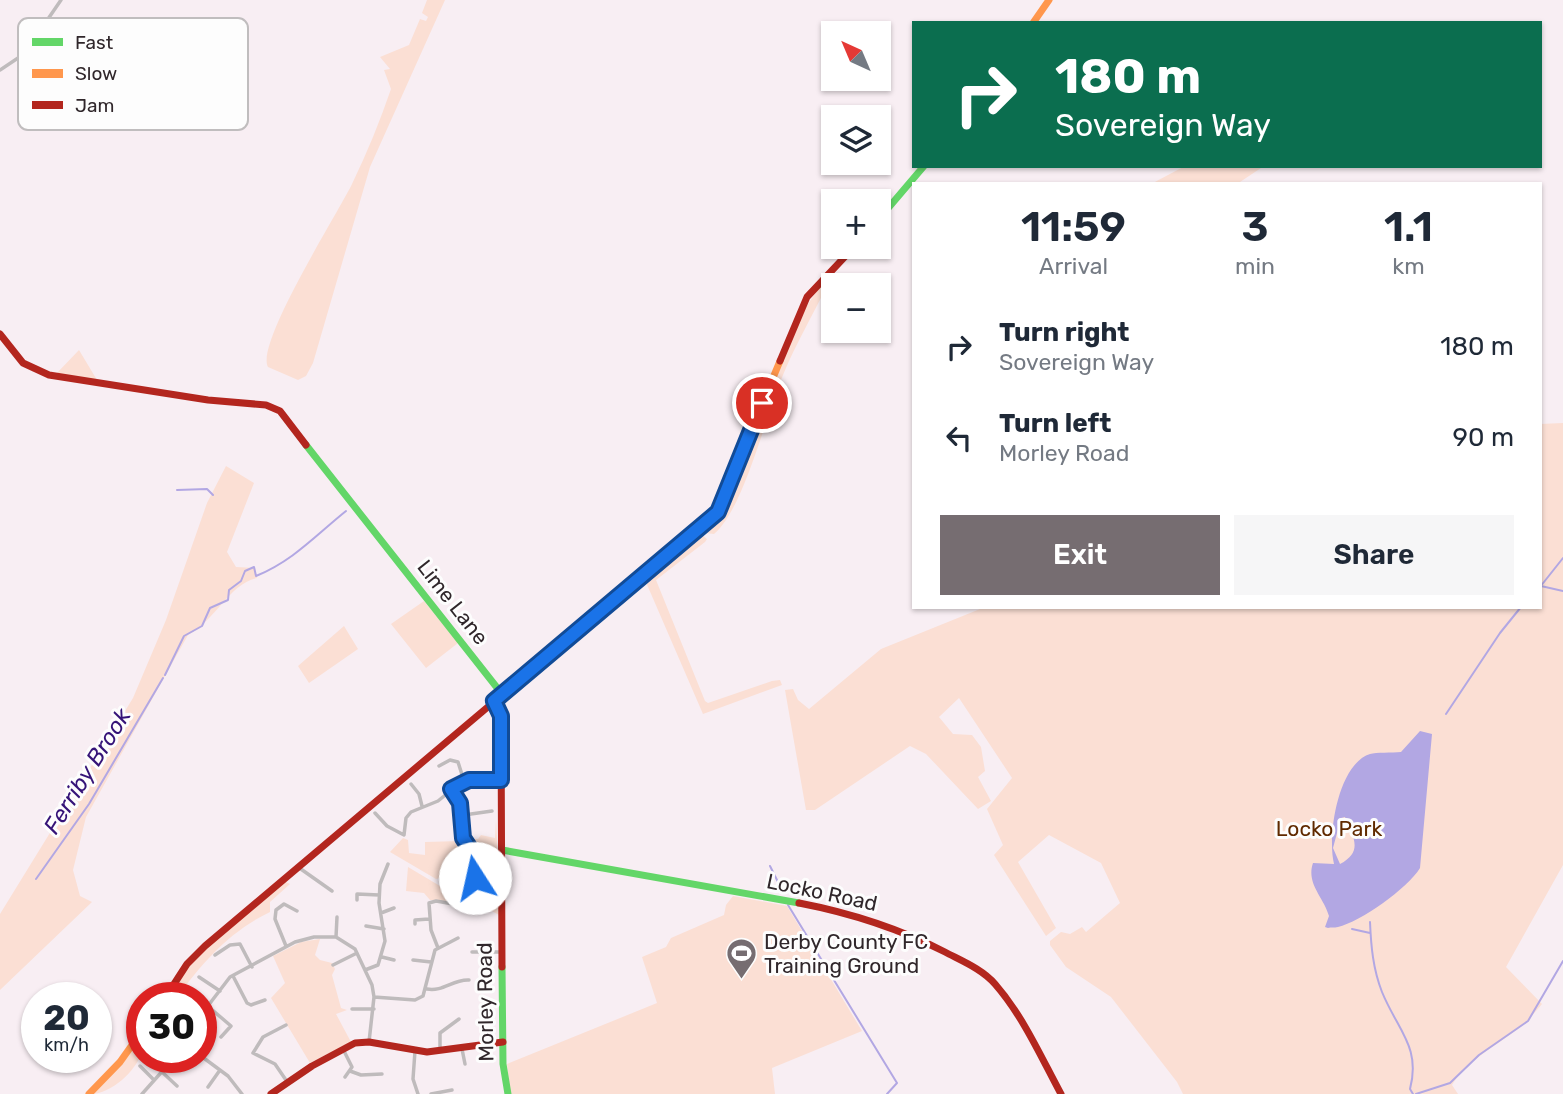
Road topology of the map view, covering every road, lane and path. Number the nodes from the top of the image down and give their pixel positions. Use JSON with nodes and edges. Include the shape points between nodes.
{"nodes":[{"id":1,"x":61,"y":0,"type":"edge"},
{"id":2,"x":1049,"y":0,"type":"edge"},
{"id":3,"x":49,"y":18,"type":"edge"},
{"id":4,"x":1034,"y":21,"type":"edge"},
{"id":5,"x":18,"y":58,"type":"edge"},
{"id":6,"x":0,"y":70,"type":"edge"},
{"id":7,"x":922,"y":168,"type":"edge"},
{"id":8,"x":891,"y":205,"type":"edge"},
{"id":9,"x":841,"y":259,"type":"edge"},
{"id":10,"x":0,"y":334,"type":"edge"},
{"id":11,"x":502,"y":694,"type":"junction"},
{"id":12,"x":494,"y":701,"type":"junction"},
{"id":13,"x":441,"y":762,"type":"dead end"},
{"id":14,"x":501,"y":780,"type":"junction"},
{"id":15,"x":464,"y":781,"type":"junction"},
{"id":16,"x":411,"y":784,"type":"dead end"},
{"id":17,"x":451,"y":789,"type":"junction"},
{"id":18,"x":422,"y":806,"type":"junction"},
{"id":19,"x":492,"y":811,"type":"dead end"},
{"id":20,"x":375,"y":813,"type":"dead end"},
{"id":21,"x":463,"y":816,"type":"junction"},
{"id":22,"x":502,"y":850,"type":"junction"},
{"id":23,"x":388,"y":864,"type":"dead end"},
{"id":24,"x":298,"y":867,"type":"junction"},
{"id":25,"x":484,"y":882,"type":"dead end"},
{"id":26,"x":332,"y":891,"type":"dead end"},
{"id":27,"x":379,"y":895,"type":"junction"},
{"id":28,"x":357,"y":900,"type":"dead end"},
{"id":29,"x":459,"y":905,"type":"dead end"},
{"id":30,"x":394,"y":908,"type":"dead end"},
{"id":31,"x":297,"y":911,"type":"dead end"},
{"id":32,"x":381,"y":914,"type":"junction"},
{"id":33,"x":337,"y":917,"type":"dead end"},
{"id":34,"x":429,"y":919,"type":"junction"},
{"id":35,"x":415,"y":923,"type":"dead end"},
{"id":36,"x":366,"y":926,"type":"dead end"},
{"id":37,"x":384,"y":929,"type":"junction"},
{"id":38,"x":336,"y":937,"type":"junction"},
{"id":39,"x":458,"y":938,"type":"dead end"},
{"id":40,"x":286,"y":946,"type":"junction"},
{"id":41,"x":438,"y":948,"type":"junction"},
{"id":42,"x":472,"y":952,"type":"dead end"},
{"id":43,"x":502,"y":952,"type":"junction"},
{"id":44,"x":358,"y":953,"type":"junction"},
{"id":45,"x":215,"y":955,"type":"dead end"},
{"id":46,"x":383,"y":957,"type":"junction"},
{"id":47,"x":394,"y":960,"type":"dead end"},
{"id":48,"x":413,"y":960,"type":"dead end"},
{"id":49,"x":431,"y":962,"type":"junction"},
{"id":50,"x":333,"y":965,"type":"dead end"},
{"id":51,"x":252,"y":967,"type":"junction"},
{"id":52,"x":365,"y":970,"type":"junction"},
{"id":53,"x":233,"y":975,"type":"junction"},
{"id":54,"x":199,"y":977,"type":"dead end"},
{"id":55,"x":469,"y":981,"type":"dead end"},
{"id":56,"x":177,"y":982,"type":"edge"},
{"id":57,"x":427,"y":989,"type":"junction"},
{"id":58,"x":220,"y":991,"type":"junction"},
{"id":59,"x":217,"y":995,"type":"edge"},
{"id":60,"x":374,"y":997,"type":"junction"},
{"id":61,"x":265,"y":1000,"type":"dead end"},
{"id":62,"x":352,"y":1009,"type":"dead end"},
{"id":63,"x":373,"y":1009,"type":"junction"},
{"id":64,"x":217,"y":1014,"type":"edge"},
{"id":65,"x":458,"y":1019,"type":"dead end"},
{"id":66,"x":286,"y":1025,"type":"dead end"},
{"id":67,"x":222,"y":1037,"type":"dead end"},
{"id":68,"x":369,"y":1042,"type":"junction"},
{"id":69,"x":503,"y":1042,"type":"junction"},
{"id":70,"x":343,"y":1049,"type":"junction"},
{"id":71,"x":462,"y":1049,"type":"junction"},
{"id":72,"x":415,"y":1051,"type":"junction"},
{"id":73,"x":440,"y":1052,"type":"junction"},
{"id":74,"x":126,"y":1054,"type":"edge"},
{"id":75,"x":465,"y":1064,"type":"dead end"},
{"id":76,"x":217,"y":1068,"type":"edge"},
{"id":77,"x":220,"y":1070,"type":"junction"},
{"id":78,"x":350,"y":1071,"type":"junction"},
{"id":79,"x":146,"y":1073,"type":"edge"},
{"id":80,"x":161,"y":1073,"type":"edge"},
{"id":81,"x":163,"y":1073,"type":"edge"},
{"id":82,"x":382,"y":1074,"type":"dead end"},
{"id":83,"x":345,"y":1077,"type":"dead end"},
{"id":84,"x":153,"y":1080,"type":"junction"},
{"id":85,"x":288,"y":1083,"type":"junction"},
{"id":86,"x":177,"y":1086,"type":"dead end"},
{"id":87,"x":208,"y":1087,"type":"dead end"},
{"id":88,"x":452,"y":1090,"type":"dead end"},
{"id":89,"x":89,"y":1094,"type":"edge"},
{"id":90,"x":142,"y":1094,"type":"edge"},
{"id":91,"x":242,"y":1094,"type":"edge"},
{"id":92,"x":271,"y":1094,"type":"edge"},
{"id":93,"x":418,"y":1094,"type":"edge"},
{"id":94,"x":431,"y":1094,"type":"edge"},
{"id":95,"x":508,"y":1094,"type":"edge"},
{"id":96,"x":1061,"y":1094,"type":"edge"}],
"edges":[{"from":1,"to":3,"type":"street"},
{"from":2,"to":4,"type":"street"},
{"from":5,"to":6,"type":"street"},
{"from":7,"to":8,"type":"street"},
{"from":9,"to":11,"type":"street","via":[[807,298],[718,512]]},
{"from":10,"to":11,"type":"street","name":"Lime Lane","via":[[23,363],[49,376],[266,405],[280,411]]},
{"from":11,"to":12,"type":"street"},
{"from":12,"to":14,"type":"street","name":"Morley Road","via":[[501,716]]},
{"from":12,"to":24,"type":"street"},
{"from":13,"to":15,"type":"street","via":[[458,762]]},
{"from":14,"to":15,"type":"street"},
{"from":14,"to":22,"type":"street","name":"Morley Road"},
{"from":15,"to":17,"type":"street"},
{"from":16,"to":18,"type":"street"},
{"from":17,"to":18,"type":"street","via":[[438,801]]},
{"from":17,"to":21,"type":"street"},
{"from":18,"to":20,"type":"street","via":[[408,815],[404,835],[378,821]]},
{"from":19,"to":21,"type":"street"},
{"from":21,"to":25,"type":"street","via":[[463,838],[477,859],[477,877]]},
{"from":22,"to":43,"type":"street","name":"Morley Road"},
{"from":22,"to":96,"type":"street","name":"Locko Road","via":[[848,912],[909,934],[974,967],[994,983],[1025,1027]]},
{"from":23,"to":27,"type":"street"},
{"from":24,"to":26,"type":"street"},
{"from":24,"to":56,"type":"street","via":[[205,946]]},
{"from":27,"to":28,"type":"street","via":[[357,894]]},
{"from":27,"to":32,"type":"street"},
{"from":29,"to":34,"type":"street","via":[[431,901]]},
{"from":30,"to":32,"type":"street"},
{"from":31,"to":40,"type":"street","via":[[284,904],[276,910]]},
{"from":32,"to":37,"type":"street"},
{"from":33,"to":38,"type":"street"},
{"from":34,"to":35,"type":"street"},
{"from":34,"to":41,"type":"street"},
{"from":36,"to":37,"type":"street"},
{"from":37,"to":46,"type":"street"},
{"from":38,"to":40,"type":"street","via":[[306,938]]},
{"from":38,"to":44,"type":"street"},
{"from":39,"to":41,"type":"street"},
{"from":40,"to":51,"type":"street"},
{"from":41,"to":49,"type":"street"},
{"from":42,"to":43,"type":"street"},
{"from":43,"to":69,"type":"street","name":"Morley Road"},
{"from":44,"to":50,"type":"street"},
{"from":44,"to":52,"type":"street"},
{"from":45,"to":51,"type":"street","via":[[243,944]]},
{"from":46,"to":47,"type":"street"},
{"from":46,"to":52,"type":"street"},
{"from":48,"to":49,"type":"street"},
{"from":49,"to":57,"type":"street"},
{"from":51,"to":53,"type":"street"},
{"from":52,"to":60,"type":"street"},
{"from":53,"to":58,"type":"street"},
{"from":53,"to":61,"type":"street","via":[[247,1003]]},
{"from":54,"to":58,"type":"street"},
{"from":55,"to":57,"type":"street","via":[[461,977],[439,990]]},
{"from":57,"to":60,"type":"street","via":[[415,1000]]},
{"from":58,"to":59,"type":"street"},
{"from":60,"to":63,"type":"street"},
{"from":62,"to":63,"type":"street"},
{"from":63,"to":68,"type":"street"},
{"from":64,"to":67,"type":"street","via":[[231,1026]]},
{"from":65,"to":73,"type":"street","via":[[440,1033]]},
{"from":66,"to":85,"type":"street","via":[[263,1037],[253,1053],[275,1064]]},
{"from":68,"to":70,"type":"street"},
{"from":68,"to":72,"type":"street"},
{"from":69,"to":71,"type":"street"},
{"from":69,"to":95,"type":"street","name":"Morley Road"},
{"from":70,"to":78,"type":"street","via":[[351,1061]]},
{"from":70,"to":85,"type":"street"},
{"from":71,"to":73,"type":"street"},
{"from":71,"to":75,"type":"street"},
{"from":72,"to":73,"type":"street"},
{"from":72,"to":93,"type":"street"},
{"from":74,"to":89,"type":"street"},
{"from":76,"to":77,"type":"street"},
{"from":77,"to":87,"type":"street"},
{"from":77,"to":91,"type":"street"},
{"from":78,"to":82,"type":"street"},
{"from":78,"to":83,"type":"street"},
{"from":79,"to":84,"type":"street"},
{"from":80,"to":84,"type":"street"},
{"from":81,"to":86,"type":"street"},
{"from":84,"to":90,"type":"street"},
{"from":85,"to":92,"type":"street"},
{"from":88,"to":94,"type":"street"}]}
